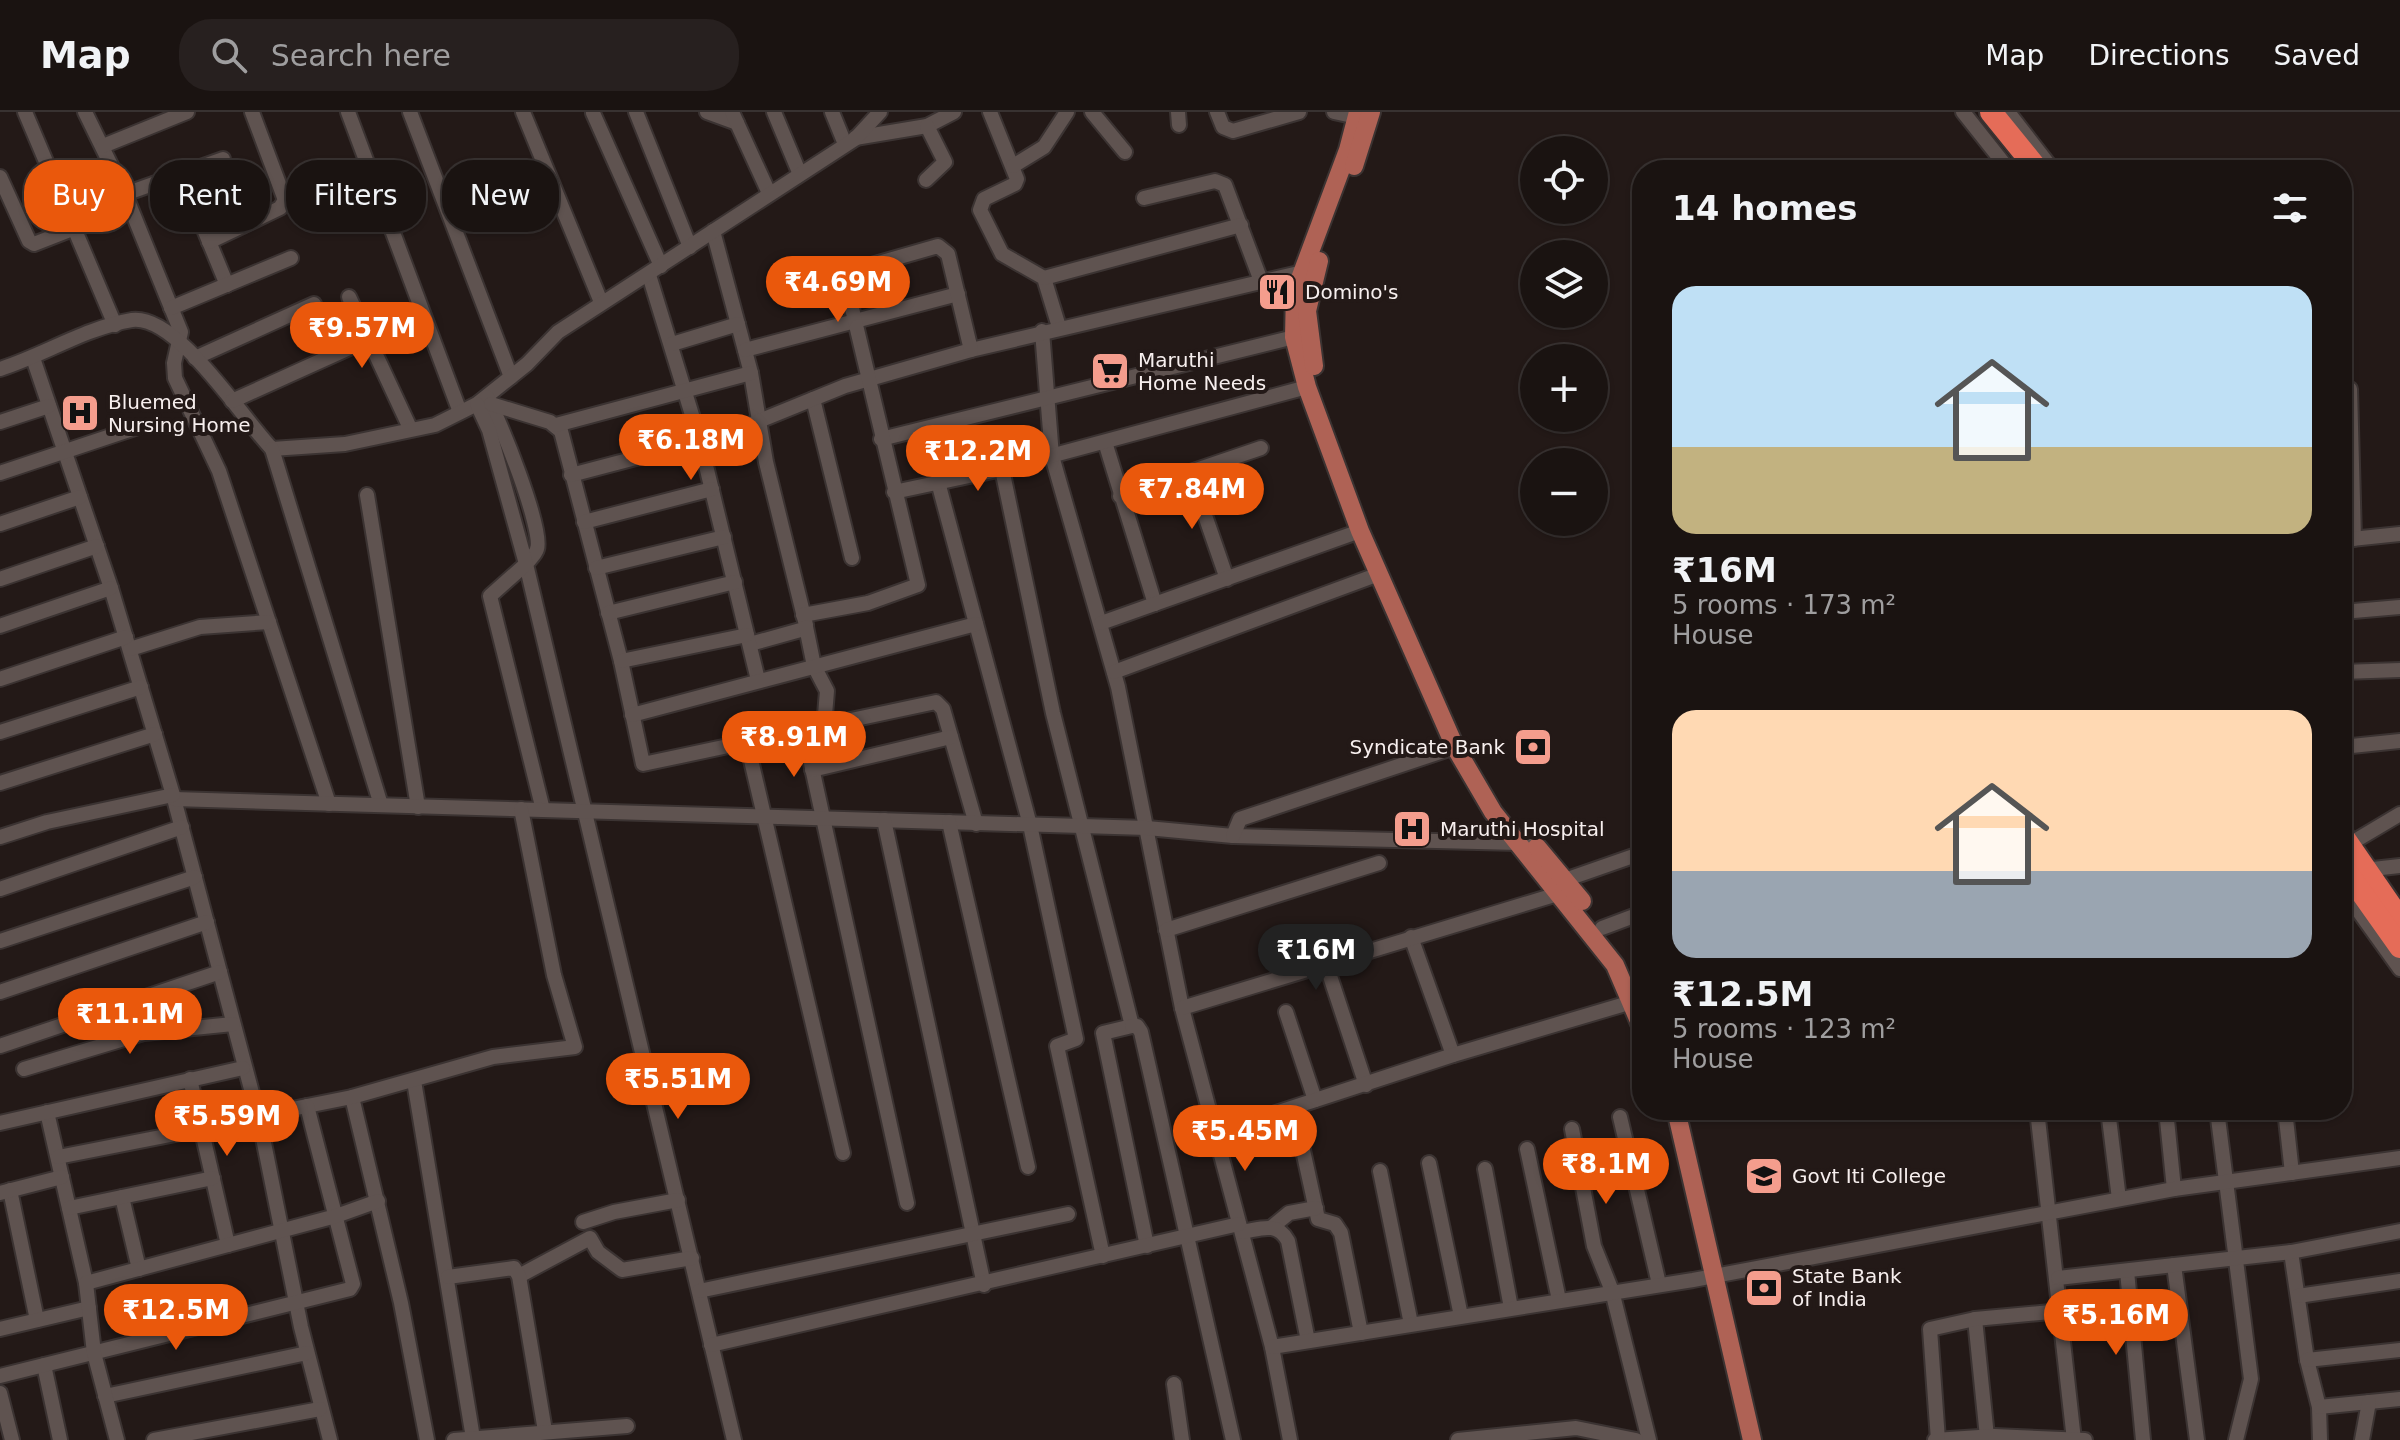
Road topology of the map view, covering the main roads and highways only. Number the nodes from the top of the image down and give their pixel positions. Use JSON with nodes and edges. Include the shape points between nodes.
{"nodes":[{"id":1,"x":1977,"y":112,"type":"edge"},
{"id":2,"x":1991,"y":112,"type":"edge"},
{"id":3,"x":1362,"y":114,"type":"edge"},
{"id":4,"x":2013,"y":160,"type":"edge"},
{"id":5,"x":2030,"y":160,"type":"edge"},
{"id":6,"x":1525,"y":841,"type":"junction"},
{"id":7,"x":2352,"y":858,"type":"edge"},
{"id":8,"x":2352,"y":859,"type":"edge"},
{"id":9,"x":1560,"y":886,"type":"junction"},
{"id":10,"x":2399,"y":916,"type":"edge"},
{"id":11,"x":2400,"y":947,"type":"edge"},
{"id":12,"x":1632,"y":983,"type":"edge"},
{"id":13,"x":1632,"y":991,"type":"edge"},
{"id":14,"x":1668,"y":1120,"type":"edge"},
{"id":15,"x":1678,"y":1120,"type":"edge"},
{"id":16,"x":1708,"y":1277,"type":"junction"},
{"id":17,"x":1740,"y":1440,"type":"edge"},
{"id":18,"x":1752,"y":1440,"type":"edge"}],
"edges":[{"from":1,"to":4,"type":"highway"},
{"from":2,"to":5,"type":"highway"},
{"from":3,"to":6,"type":"main road","via":[[1307,311],[1316,379],[1388,569],[1448,706]]},
{"from":3,"to":6,"type":"main road","via":[[1295,292],[1294,337],[1360,531],[1455,747],[1493,812]]},
{"from":6,"to":9,"type":"main road"},
{"from":7,"to":10,"type":"highway"},
{"from":8,"to":11,"type":"highway"},
{"from":9,"to":12,"type":"main road","via":[[1602,928],[1625,961]]},
{"from":9,"to":13,"type":"main road"},
{"from":14,"to":16,"type":"main road"},
{"from":15,"to":16,"type":"main road"},
{"from":16,"to":17,"type":"main road"},
{"from":16,"to":18,"type":"main road"}]}
